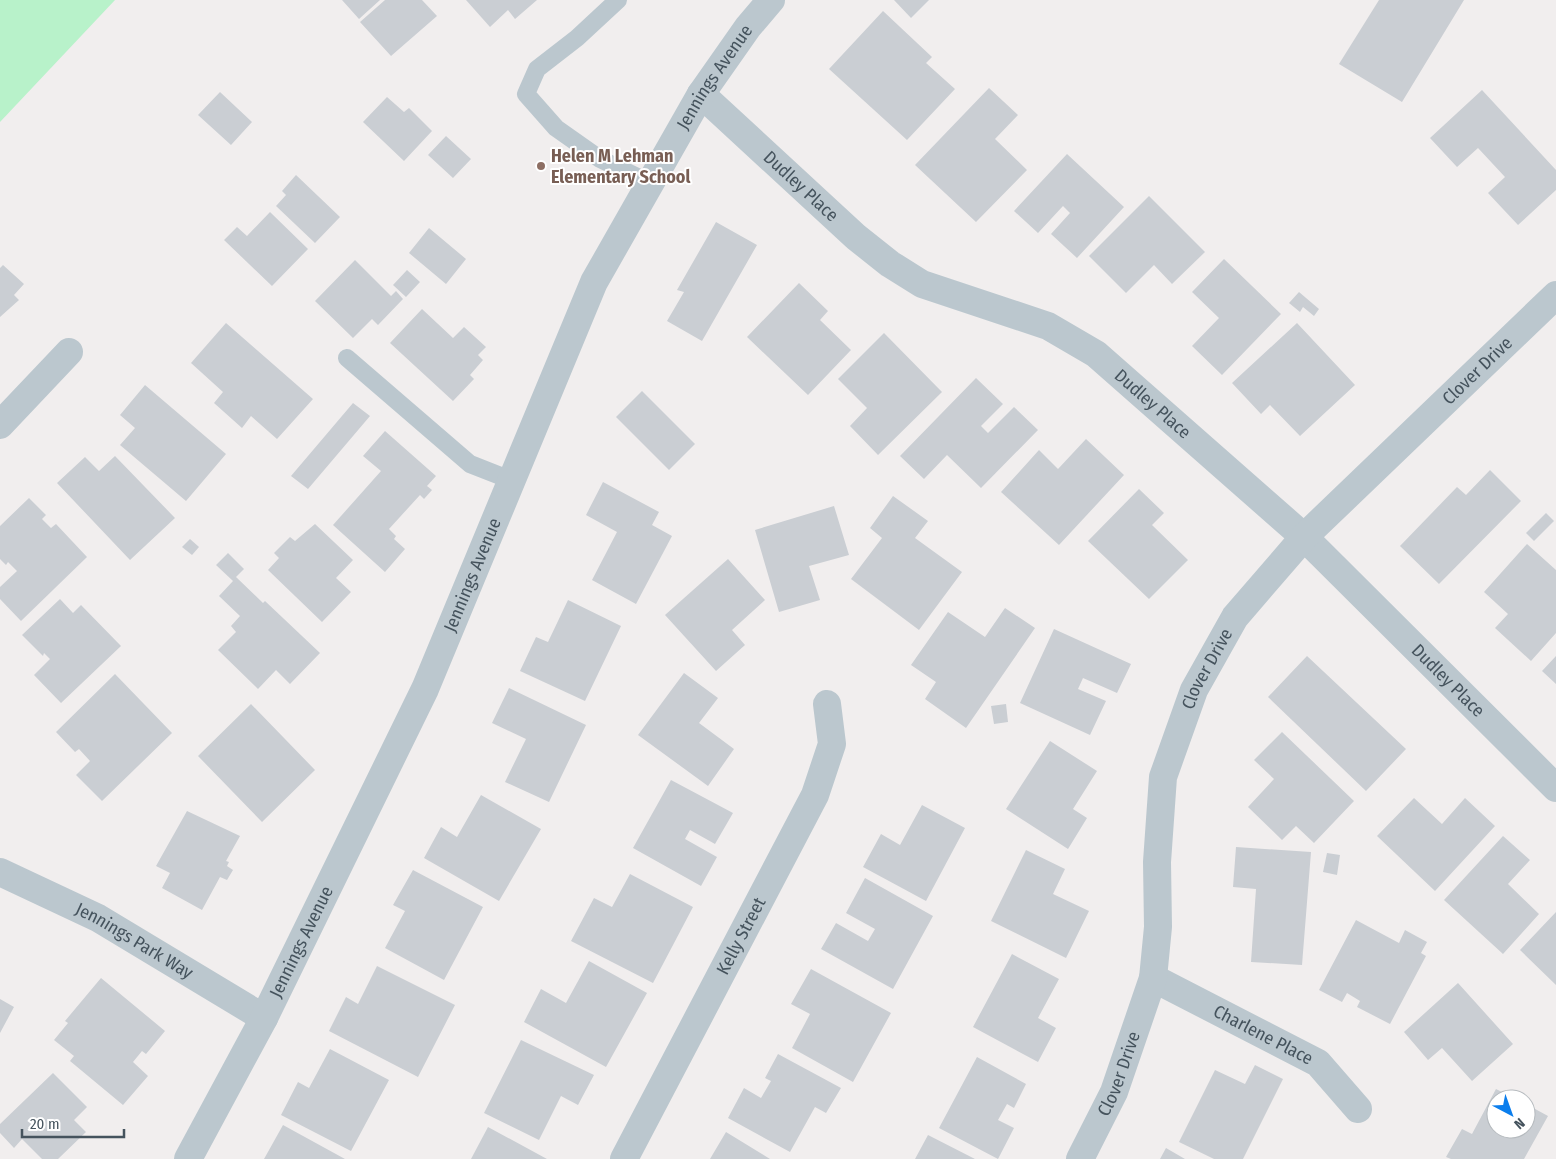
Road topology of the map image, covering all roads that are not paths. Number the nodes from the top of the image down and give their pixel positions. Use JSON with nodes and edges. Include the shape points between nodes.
{"nodes":[{"id":1,"x":618,"y":0,"type":"edge"},
{"id":2,"x":771,"y":0,"type":"edge"},
{"id":3,"x":701,"y":94,"type":"junction"},
{"id":4,"x":650,"y":183,"type":"junction"},
{"id":5,"x":1556,"y":295,"type":"edge"},
{"id":6,"x":70,"y":352,"type":"dead end"},
{"id":7,"x":347,"y":358,"type":"dead end"},
{"id":8,"x":0,"y":425,"type":"edge"},
{"id":9,"x":511,"y":480,"type":"junction"},
{"id":10,"x":1304,"y":537,"type":"junction"},
{"id":11,"x":827,"y":704,"type":"dead end"},
{"id":12,"x":1556,"y":788,"type":"edge"},
{"id":13,"x":0,"y":872,"type":"edge"},
{"id":14,"x":1153,"y":978,"type":"junction"},
{"id":15,"x":264,"y":1018,"type":"junction"},
{"id":16,"x":1358,"y":1109,"type":"dead end"},
{"id":17,"x":188,"y":1159,"type":"edge"},
{"id":18,"x":624,"y":1159,"type":"edge"},
{"id":19,"x":1080,"y":1159,"type":"edge"}],
"edges":[{"from":1,"to":4,"type":"lane","via":[[537,69],[526,94],[556,128],[600,158]]},
{"from":2,"to":3,"type":"street","name":"Jennings Avenue"},
{"from":3,"to":4,"type":"street","name":"Jennings Avenue"},
{"from":3,"to":10,"type":"street","name":"Dudley Place","via":[[856,238],[906,274],[922,284],[1048,326],[1096,354]]},
{"from":4,"to":9,"type":"street","name":"Jennings Avenue","via":[[594,282]]},
{"from":5,"to":10,"type":"street","name":"Clover Drive"},
{"from":6,"to":8,"type":"street"},
{"from":7,"to":9,"type":"lane","via":[[470,464]]},
{"from":9,"to":15,"type":"street","name":"Jennings Avenue","via":[[425,689]]},
{"from":10,"to":12,"type":"street","name":"Dudley Place"},
{"from":10,"to":14,"type":"street","name":"Clover Drive","via":[[1235,617],[1194,690],[1163,778]]},
{"from":11,"to":18,"type":"street","name":"Kelly Street","via":[[832,744],[815,795]]},
{"from":13,"to":15,"type":"street","name":"Jennings Park Way","via":[[98,918]]},
{"from":14,"to":16,"type":"street","name":"Charlene Place","via":[[1318,1063]]},
{"from":14,"to":19,"type":"street","name":"Clover Drive","via":[[1114,1092]]},
{"from":15,"to":17,"type":"street","name":"Jennings Avenue"}]}
